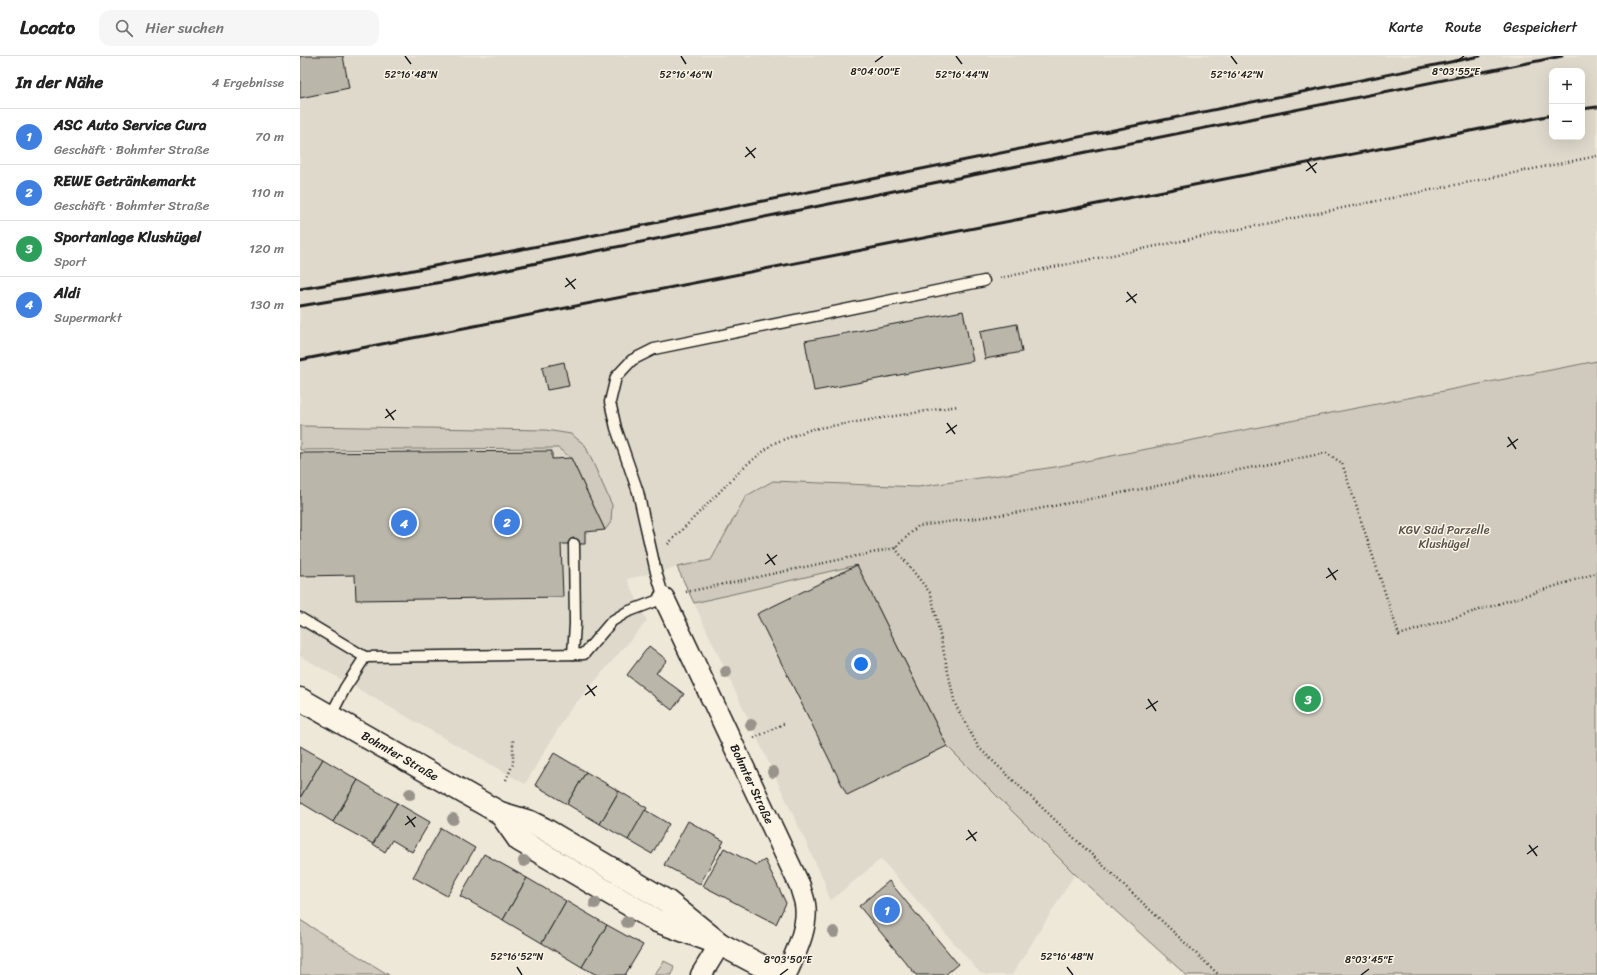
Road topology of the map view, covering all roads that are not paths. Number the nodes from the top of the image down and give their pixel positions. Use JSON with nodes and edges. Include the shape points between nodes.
{"nodes":[{"id":1,"x":984,"y":281,"type":"road end"},
{"id":2,"x":574,"y":544,"type":"dead end"},
{"id":3,"x":664,"y":598,"type":"junction"},
{"id":4,"x":300,"y":618,"type":"edge"},
{"id":5,"x":573,"y":654,"type":"junction"},
{"id":6,"x":365,"y":657,"type":"junction"},
{"id":7,"x":300,"y":699,"type":"edge"},
{"id":8,"x":330,"y":716,"type":"junction"},
{"id":9,"x":720,"y":944,"type":"junction"},
{"id":10,"x":701,"y":975,"type":"edge"},
{"id":11,"x":779,"y":975,"type":"edge"},
{"id":12,"x":786,"y":975,"type":"edge"}],
"edges":[{"from":1,"to":3,"type":"lane","via":[[654,349],[632,360],[616,377],[610,402],[638,492]]},
{"from":2,"to":5,"type":"lane"},
{"from":3,"to":5,"type":"lane","via":[[627,612],[612,621],[584,654]]},
{"from":3,"to":12,"type":"street","name":"Bohmter Straße","via":[[800,886],[805,904],[804,923]]},
{"from":4,"to":6,"type":"lane"},
{"from":5,"to":6,"type":"lane"},
{"from":6,"to":8,"type":"lane"},
{"from":7,"to":8,"type":"main road","name":"Bohmter Straße"},
{"from":8,"to":9,"type":"main road","name":"Bohmter Straße","via":[[500,813],[530,822],[668,902]]},
{"from":9,"to":10,"type":"street"},
{"from":9,"to":11,"type":"main road","name":"Bohmter Straße"}]}
